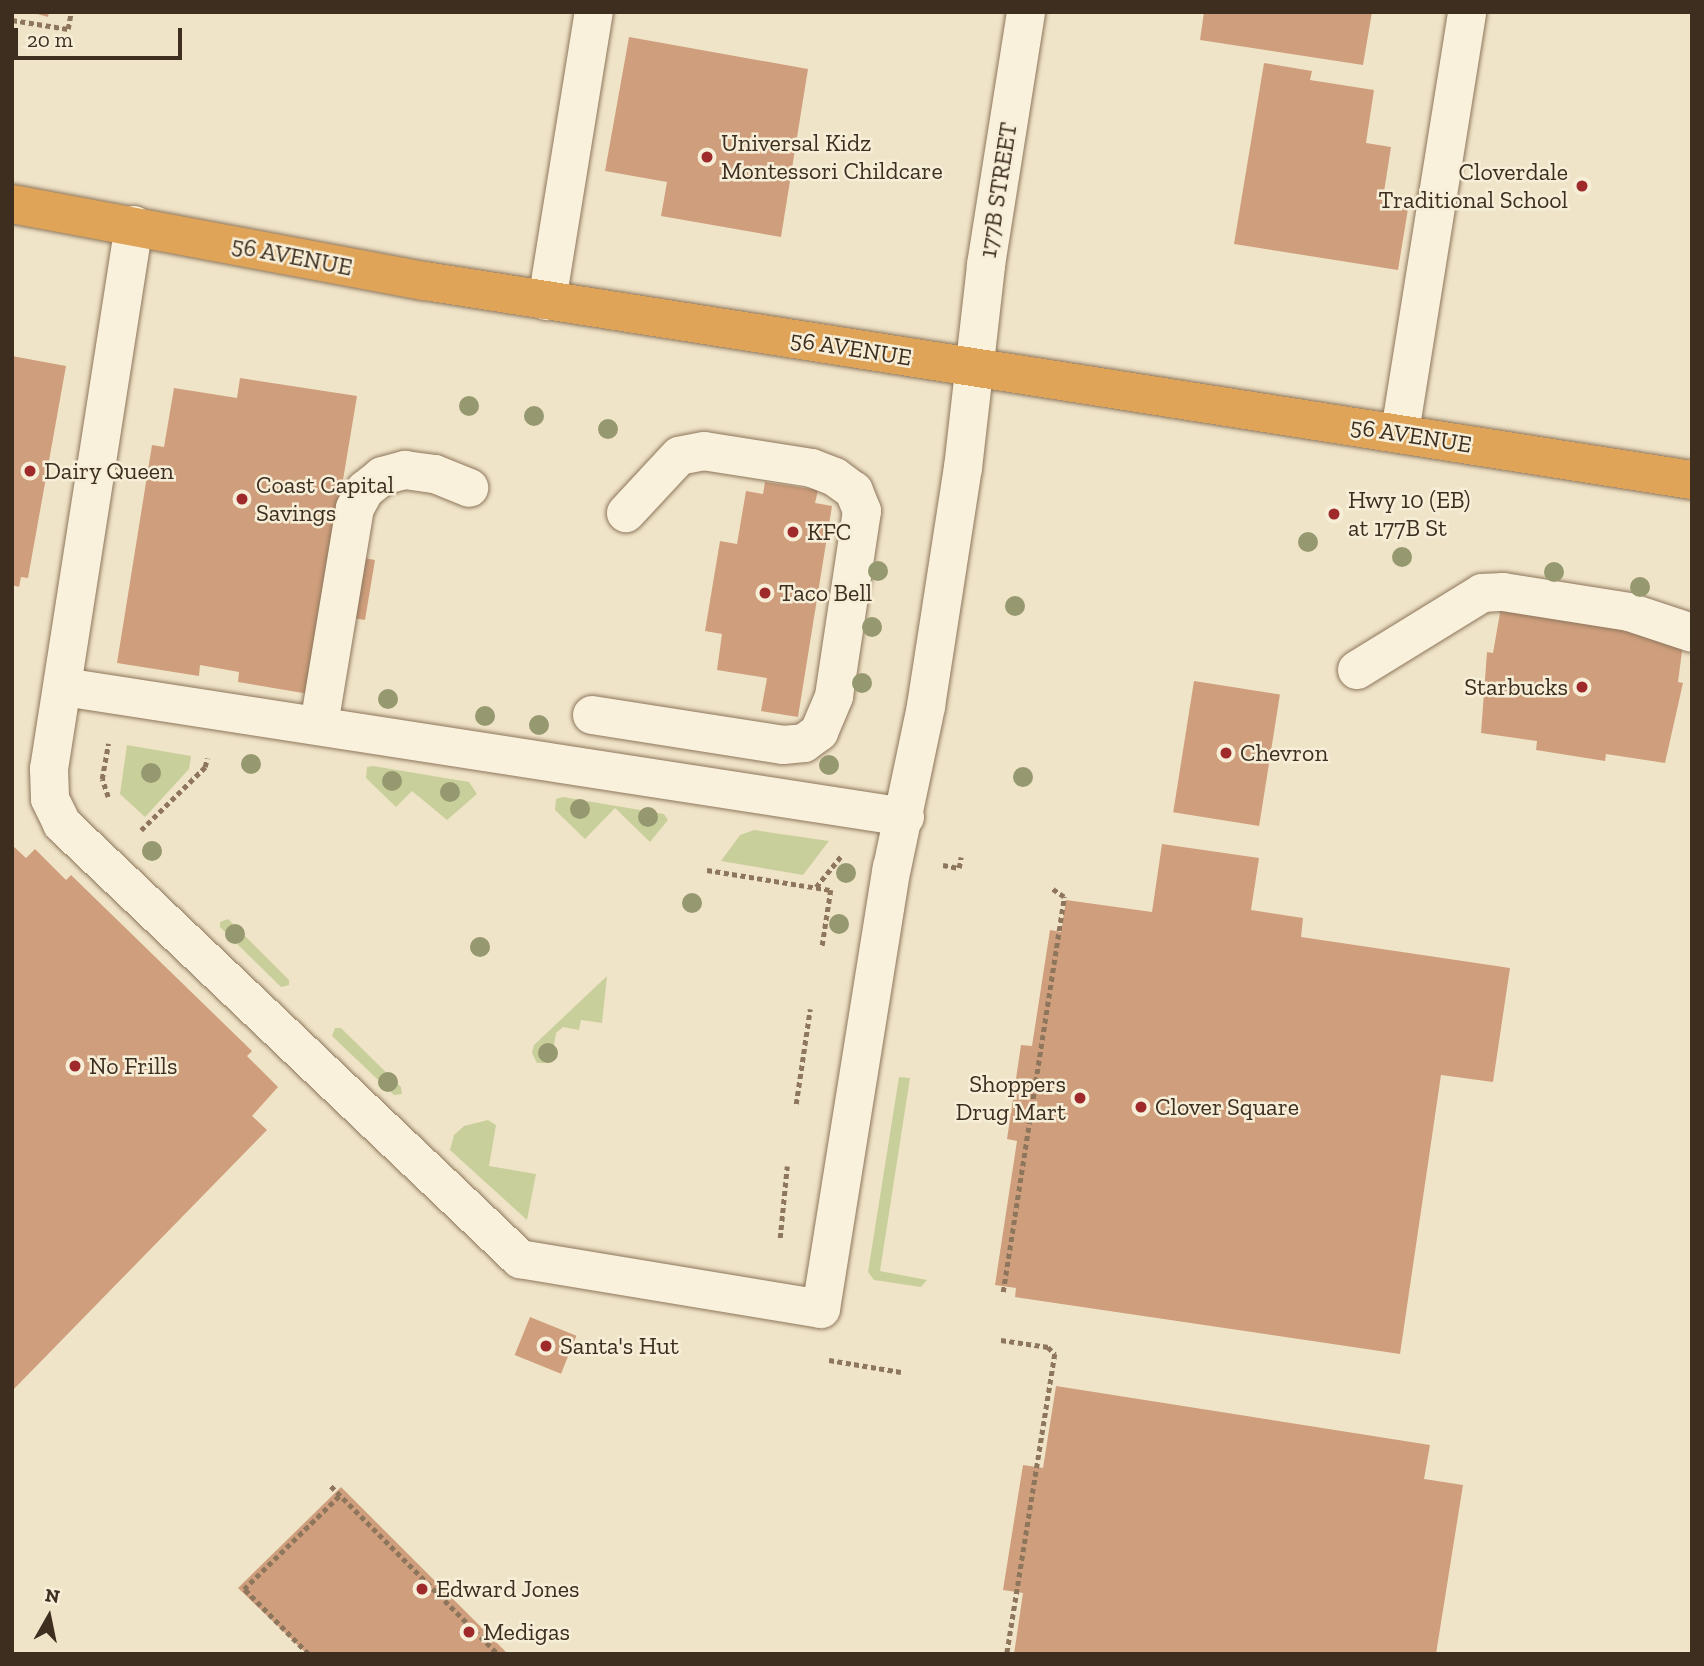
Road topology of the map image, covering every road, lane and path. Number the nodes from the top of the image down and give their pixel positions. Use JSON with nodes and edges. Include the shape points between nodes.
{"nodes":[{"id":1,"x":71,"y":12,"type":"edge"},
{"id":2,"x":594,"y":12,"type":"edge"},
{"id":3,"x":1027,"y":12,"type":"edge"},
{"id":4,"x":1467,"y":12,"type":"edge"},
{"id":5,"x":12,"y":20,"type":"edge"},
{"id":6,"x":12,"y":204,"type":"edge"},
{"id":7,"x":134,"y":225,"type":"junction"},
{"id":8,"x":547,"y":301,"type":"junction"},
{"id":9,"x":974,"y":368,"type":"junction"},
{"id":10,"x":1400,"y":432,"type":"junction"},
{"id":11,"x":1692,"y":480,"type":"edge"},
{"id":12,"x":469,"y":488,"type":"dead end"},
{"id":13,"x":626,"y":513,"type":"dead end"},
{"id":14,"x":1692,"y":633,"type":"edge"},
{"id":15,"x":1357,"y":670,"type":"dead end"},
{"id":16,"x":64,"y":687,"type":"junction"},
{"id":17,"x":592,"y":715,"type":"dead end"},
{"id":18,"x":319,"y":726,"type":"junction"},
{"id":19,"x":111,"y":739,"type":"dead end"},
{"id":20,"x":208,"y":749,"type":"dead end"},
{"id":21,"x":110,"y":801,"type":"dead end"},
{"id":22,"x":905,"y":817,"type":"junction"},
{"id":23,"x":135,"y":825,"type":"dead end"},
{"id":24,"x":845,"y":850,"type":"dead end"},
{"id":25,"x":961,"y":857,"type":"dead end"},
{"id":26,"x":935,"y":864,"type":"dead end"},
{"id":27,"x":708,"y":870,"type":"dead end"},
{"id":28,"x":816,"y":888,"type":"junction"},
{"id":29,"x":1052,"y":889,"type":"dead end"},
{"id":30,"x":822,"y":948,"type":"dead end"},
{"id":31,"x":810,"y":1009,"type":"dead end"},
{"id":32,"x":796,"y":1104,"type":"dead end"},
{"id":33,"x":787,"y":1166,"type":"dead end"},
{"id":34,"x":780,"y":1241,"type":"dead end"},
{"id":35,"x":1003,"y":1292,"type":"dead end"},
{"id":36,"x":1001,"y":1340,"type":"dead end"},
{"id":37,"x":331,"y":1486,"type":"dead end"},
{"id":38,"x":340,"y":1495,"type":"junction"},
{"id":39,"x":308,"y":1654,"type":"edge"},
{"id":40,"x":498,"y":1654,"type":"edge"},
{"id":41,"x":1007,"y":1654,"type":"edge"}],
"edges":[{"from":1,"to":5,"type":"path","via":[[68,29]]},
{"from":2,"to":8,"type":"street"},
{"from":3,"to":9,"type":"street","name":"177B STREET"},
{"from":4,"to":10,"type":"street"},
{"from":6,"to":7,"type":"highway","name":"56 AVENUE"},
{"from":7,"to":8,"type":"highway","name":"56 AVENUE"},
{"from":7,"to":16,"type":"street"},
{"from":8,"to":9,"type":"highway","name":"56 AVENUE"},
{"from":9,"to":10,"type":"highway","name":"56 AVENUE"},
{"from":9,"to":22,"type":"street","name":"177B STREET"},
{"from":10,"to":11,"type":"highway","name":"56 AVENUE"},
{"from":12,"to":18,"type":"street","via":[[435,474],[405,470],[382,476],[365,489],[355,508]]},
{"from":13,"to":17,"type":"street","via":[[679,456],[704,451],[812,468],[853,491],[862,511],[834,696],[819,732],[804,743],[783,745]]},
{"from":14,"to":15,"type":"street","via":[[1629,612],[1503,592],[1482,593]]},
{"from":16,"to":18,"type":"street"},
{"from":16,"to":22,"type":"street","name":"177B STREET","via":[[49,769],[50,799],[62,824],[520,1259],[810,1308],[821,1309],[892,869]]},
{"from":18,"to":22,"type":"street"},
{"from":19,"to":21,"type":"path","via":[[102,779]]},
{"from":20,"to":23,"type":"path","via":[[205,767],[141,830]]},
{"from":24,"to":28,"type":"path"},
{"from":25,"to":26,"type":"path","via":[[959,868]]},
{"from":27,"to":28,"type":"path"},
{"from":28,"to":30,"type":"path","via":[[831,890]]},
{"from":29,"to":35,"type":"path","via":[[1064,897]]},
{"from":31,"to":32,"type":"path"},
{"from":33,"to":34,"type":"path"},
{"from":36,"to":41,"type":"path","via":[[1048,1347],[1055,1354]]},
{"from":37,"to":38,"type":"path"},
{"from":38,"to":39,"type":"path","via":[[244,1589]]},
{"from":38,"to":40,"type":"path"}]}
